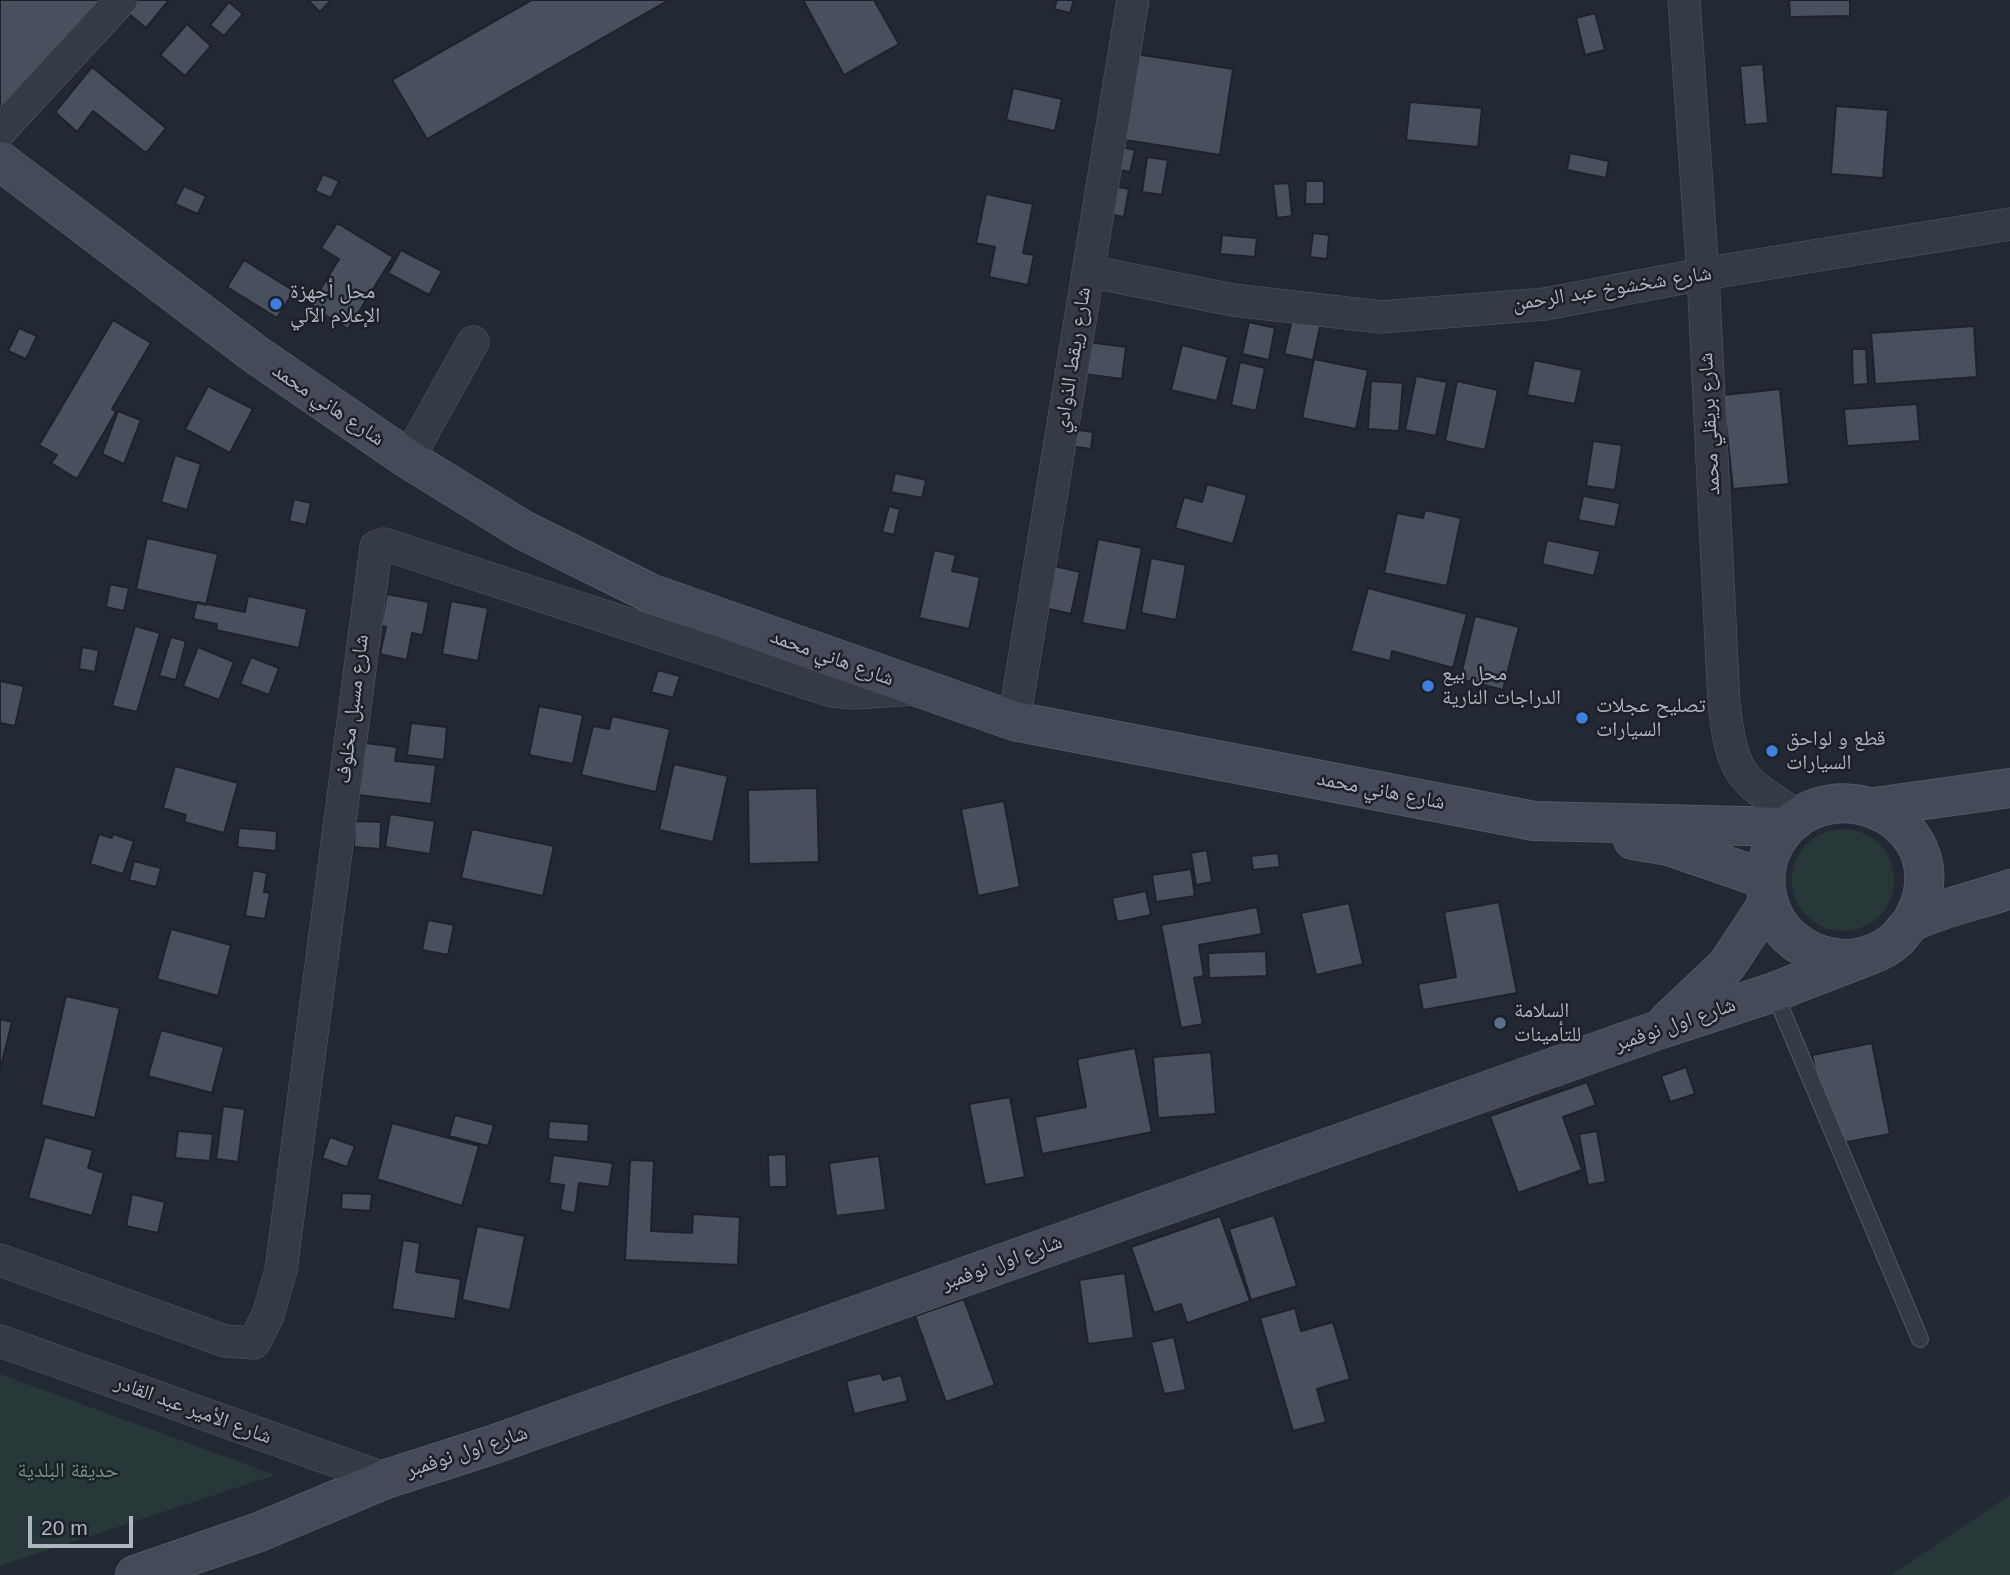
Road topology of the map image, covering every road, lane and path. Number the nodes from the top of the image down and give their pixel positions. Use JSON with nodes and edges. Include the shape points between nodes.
{"nodes":[{"id":1,"x":121,"y":0,"type":"edge"},
{"id":2,"x":1133,"y":0,"type":"edge"},
{"id":3,"x":1684,"y":0,"type":"edge"},
{"id":4,"x":0,"y":131,"type":"edge"},
{"id":5,"x":0,"y":161,"type":"edge"},
{"id":6,"x":2010,"y":224,"type":"edge"},
{"id":7,"x":1088,"y":271,"type":"junction"},
{"id":8,"x":1703,"y":274,"type":"junction"},
{"id":9,"x":474,"y":342,"type":"dead end"},
{"id":10,"x":408,"y":459,"type":"junction"},
{"id":11,"x":916,"y":688,"type":"junction"},
{"id":12,"x":1014,"y":721,"type":"junction"},
{"id":13,"x":2010,"y":788,"type":"edge"},
{"id":14,"x":1875,"y":807,"type":"junction"},
{"id":15,"x":1534,"y":821,"type":"junction"},
{"id":16,"x":1792,"y":822,"type":"junction"},
{"id":17,"x":2010,"y":889,"type":"edge"},
{"id":18,"x":1767,"y":891,"type":"junction"},
{"id":19,"x":1912,"y":922,"type":"junction"},
{"id":20,"x":1870,"y":955,"type":"junction"},
{"id":21,"x":1774,"y":992,"type":"junction"},
{"id":22,"x":1658,"y":1030,"type":"junction"},
{"id":23,"x":0,"y":1259,"type":"edge"},
{"id":24,"x":1920,"y":1339,"type":"dead end"},
{"id":25,"x":0,"y":1341,"type":"edge"},
{"id":26,"x":386,"y":1479,"type":"junction"},
{"id":27,"x":135,"y":1575,"type":"edge"}],
"edges":[{"from":1,"to":4,"type":"street"},
{"from":2,"to":7,"type":"street","name":"شارع ريقط الذوادي"},
{"from":3,"to":8,"type":"street","name":"شارع بريقلي محمد"},
{"from":5,"to":10,"type":"main road","name":"شارع هاني محمد","via":[[255,355]]},
{"from":6,"to":8,"type":"street","name":"شارع شخشوخ عبد الرحمن"},
{"from":7,"to":8,"type":"street","name":"شارع شخشوخ عبد الرحمن","via":[[1233,300],[1381,317],[1545,304]]},
{"from":7,"to":12,"type":"street","name":"شارع ريقط الذوادي"},
{"from":8,"to":16,"type":"street","name":"شارع بريقلي محمد","via":[[1730,750],[1740,774]]},
{"from":9,"to":10,"type":"street"},
{"from":10,"to":11,"type":"main road","name":"شارع هاني محمد","via":[[523,530],[650,593]]},
{"from":11,"to":12,"type":"main road","name":"شارع هاني محمد"},
{"from":11,"to":23,"type":"street","name":"شارع مسبل مخلوف","via":[[832,691],[384,544],[376,547],[281,1270],[254,1343],[225,1341]]},
{"from":12,"to":15,"type":"main road","name":"شارع هاني محمد"},
{"from":13,"to":14,"type":"main road"},
{"from":14,"to":16,"type":"main road","via":[[1849,801],[1822,804]]},
{"from":14,"to":19,"type":"main road","via":[[1898,822],[1914,844],[1923,870],[1922,897]]},
{"from":15,"to":16,"type":"main road","name":"شارع هاني محمد"},
{"from":15,"to":18,"type":"main road","via":[[1669,846]]},
{"from":16,"to":18,"type":"main road","via":[[1769,854]]},
{"from":17,"to":19,"type":"main road"},
{"from":18,"to":20,"type":"main road","via":[[1779,926],[1798,944],[1820,956],[1845,960]]},
{"from":18,"to":22,"type":"main road","via":[[1727,965]]},
{"from":19,"to":20,"type":"main road","via":[[1894,942]]},
{"from":20,"to":21,"type":"main road","name":"شارع اول نوفمبر"},
{"from":21,"to":22,"type":"main road","name":"شارع اول نوفمبر"},
{"from":21,"to":24,"type":"lane"},
{"from":22,"to":26,"type":"main road","name":"شارع اول نوفمبر"},
{"from":25,"to":26,"type":"street","name":"شارع الأمير عبد القادر"},
{"from":26,"to":27,"type":"main road","name":"شارع اول نوفمبر","via":[[259,1532]]}]}
